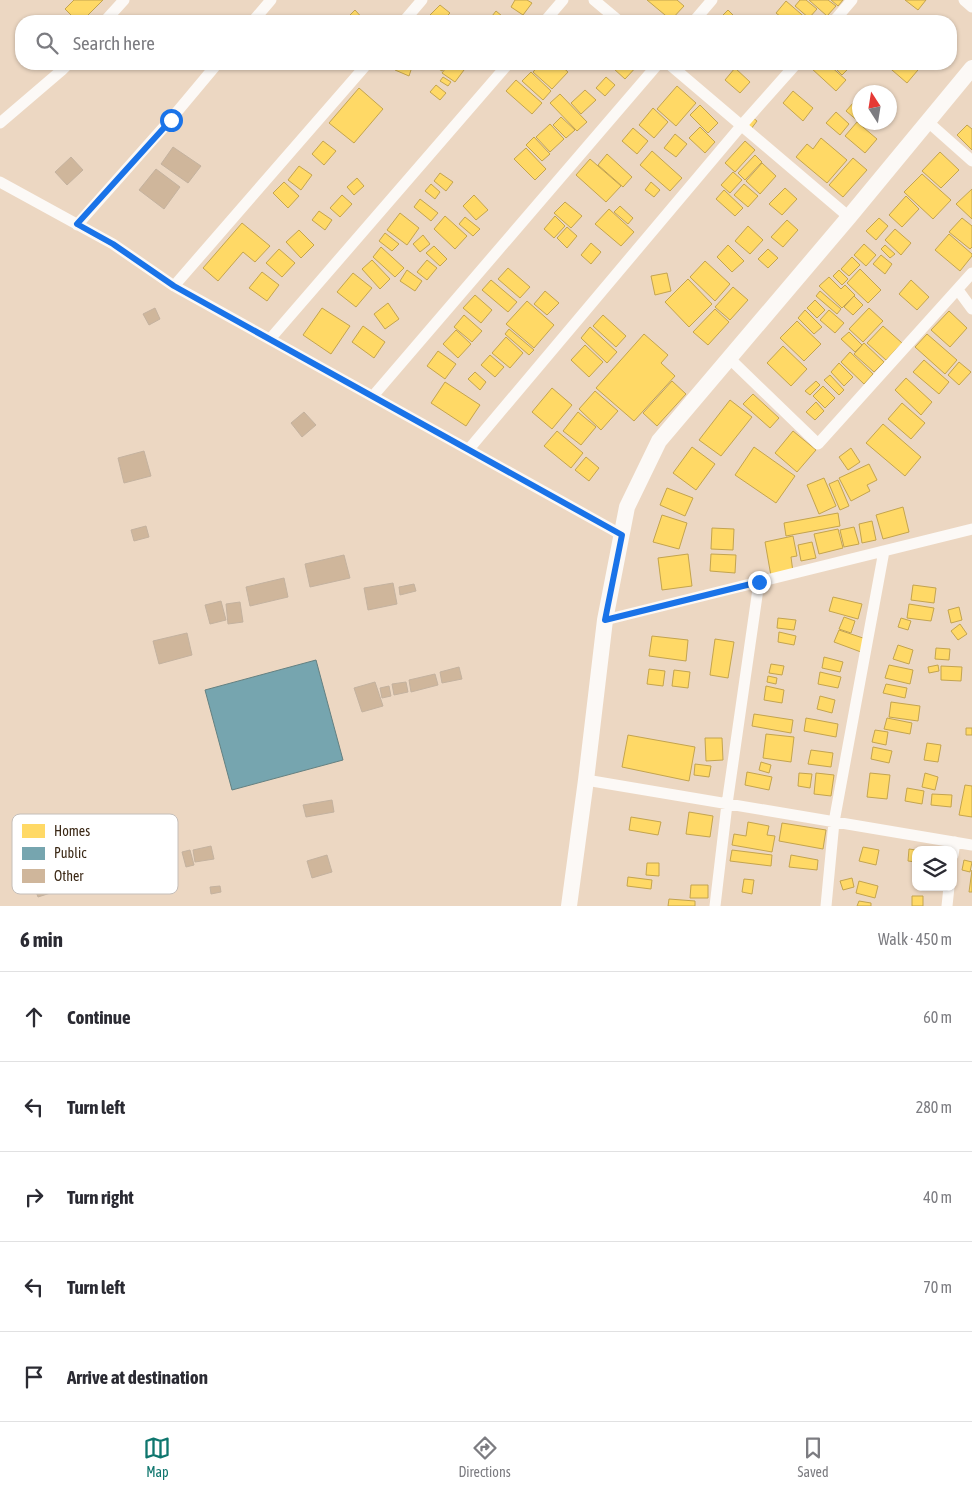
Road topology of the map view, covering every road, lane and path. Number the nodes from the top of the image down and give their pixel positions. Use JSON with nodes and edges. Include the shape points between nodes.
{"nodes":[{"id":1,"x":124,"y":0,"type":"edge"},
{"id":2,"x":270,"y":0,"type":"edge"},
{"id":3,"x":422,"y":0,"type":"edge"},
{"id":4,"x":563,"y":0,"type":"edge"},
{"id":5,"x":594,"y":0,"type":"edge"},
{"id":6,"x":712,"y":0,"type":"edge"},
{"id":7,"x":852,"y":0,"type":"edge"},
{"id":8,"x":964,"y":0,"type":"edge"},
{"id":9,"x":972,"y":7,"type":"edge"},
{"id":10,"x":110,"y":15,"type":"edge"},
{"id":11,"x":258,"y":15,"type":"edge"},
{"id":12,"x":409,"y":15,"type":"edge"},
{"id":13,"x":550,"y":15,"type":"edge"},
{"id":14,"x":612,"y":15,"type":"edge"},
{"id":15,"x":699,"y":15,"type":"edge"},
{"id":16,"x":839,"y":15,"type":"edge"},
{"id":17,"x":972,"y":68,"type":"edge"},
{"id":18,"x":62,"y":70,"type":"edge"},
{"id":19,"x":212,"y":70,"type":"edge"},
{"id":20,"x":362,"y":70,"type":"edge"},
{"id":21,"x":503,"y":70,"type":"edge"},
{"id":22,"x":653,"y":70,"type":"edge"},
{"id":23,"x":676,"y":70,"type":"edge"},
{"id":24,"x":791,"y":70,"type":"edge"},
{"id":25,"x":927,"y":121,"type":"junction"},
{"id":26,"x":0,"y":123,"type":"edge"},
{"id":27,"x":741,"y":126,"type":"junction"},
{"id":28,"x":972,"y":161,"type":"edge"},
{"id":29,"x":0,"y":182,"type":"edge"},
{"id":30,"x":849,"y":217,"type":"junction"},
{"id":31,"x":77,"y":224,"type":"junction"},
{"id":32,"x":972,"y":273,"type":"edge"},
{"id":33,"x":174,"y":286,"type":"junction"},
{"id":34,"x":958,"y":290,"type":"junction"},
{"id":35,"x":972,"y":309,"type":"edge"},
{"id":36,"x":270,"y":339,"type":"junction"},
{"id":37,"x":729,"y":358,"type":"junction"},
{"id":38,"x":373,"y":396,"type":"junction"},
{"id":39,"x":469,"y":449,"type":"junction"},
{"id":40,"x":972,"y":529,"type":"edge"},
{"id":41,"x":622,"y":535,"type":"junction"},
{"id":42,"x":884,"y":551,"type":"junction"},
{"id":43,"x":759,"y":582,"type":"junction"},
{"id":44,"x":605,"y":620,"type":"junction"},
{"id":45,"x":586,"y":780,"type":"junction"},
{"id":46,"x":727,"y":804,"type":"junction"},
{"id":47,"x":834,"y":822,"type":"junction"},
{"id":48,"x":955,"y":842,"type":"junction"},
{"id":49,"x":972,"y":845,"type":"edge"},
{"id":50,"x":954,"y":846,"type":"edge"},
{"id":51,"x":949,"y":891,"type":"edge"},
{"id":52,"x":569,"y":906,"type":"edge"},
{"id":53,"x":715,"y":906,"type":"edge"},
{"id":54,"x":826,"y":906,"type":"edge"},
{"id":55,"x":947,"y":906,"type":"edge"}],
"edges":[{"from":1,"to":10,"type":"street"},
{"from":2,"to":11,"type":"street"},
{"from":3,"to":12,"type":"street"},
{"from":4,"to":13,"type":"street"},
{"from":5,"to":14,"type":"street"},
{"from":6,"to":15,"type":"street"},
{"from":7,"to":16,"type":"street"},
{"from":8,"to":9,"type":"street"},
{"from":17,"to":25,"type":"main road"},
{"from":18,"to":26,"type":"street"},
{"from":19,"to":31,"type":"street"},
{"from":20,"to":33,"type":"street"},
{"from":21,"to":36,"type":"street"},
{"from":22,"to":38,"type":"street"},
{"from":23,"to":27,"type":"street"},
{"from":24,"to":27,"type":"street"},
{"from":25,"to":28,"type":"street"},
{"from":25,"to":30,"type":"main road"},
{"from":27,"to":30,"type":"street"},
{"from":27,"to":39,"type":"street"},
{"from":29,"to":31,"type":"street"},
{"from":30,"to":37,"type":"main road"},
{"from":31,"to":33,"type":"street","via":[[113,244]]},
{"from":32,"to":34,"type":"street"},
{"from":33,"to":36,"type":"street"},
{"from":34,"to":35,"type":"street"},
{"from":34,"to":37,"type":"street","via":[[818,444]]},
{"from":36,"to":38,"type":"street"},
{"from":37,"to":41,"type":"main road","via":[[659,441],[627,507]]},
{"from":38,"to":39,"type":"street"},
{"from":39,"to":41,"type":"street"},
{"from":40,"to":42,"type":"street"},
{"from":41,"to":44,"type":"main road"},
{"from":42,"to":43,"type":"street"},
{"from":42,"to":47,"type":"street"},
{"from":43,"to":44,"type":"street"},
{"from":43,"to":46,"type":"street"},
{"from":44,"to":45,"type":"main road"},
{"from":45,"to":46,"type":"street"},
{"from":45,"to":52,"type":"main road"},
{"from":46,"to":47,"type":"street"},
{"from":46,"to":53,"type":"street"},
{"from":47,"to":48,"type":"street"},
{"from":47,"to":54,"type":"street"},
{"from":48,"to":49,"type":"street"},
{"from":48,"to":50,"type":"street"},
{"from":51,"to":55,"type":"street"}]}
